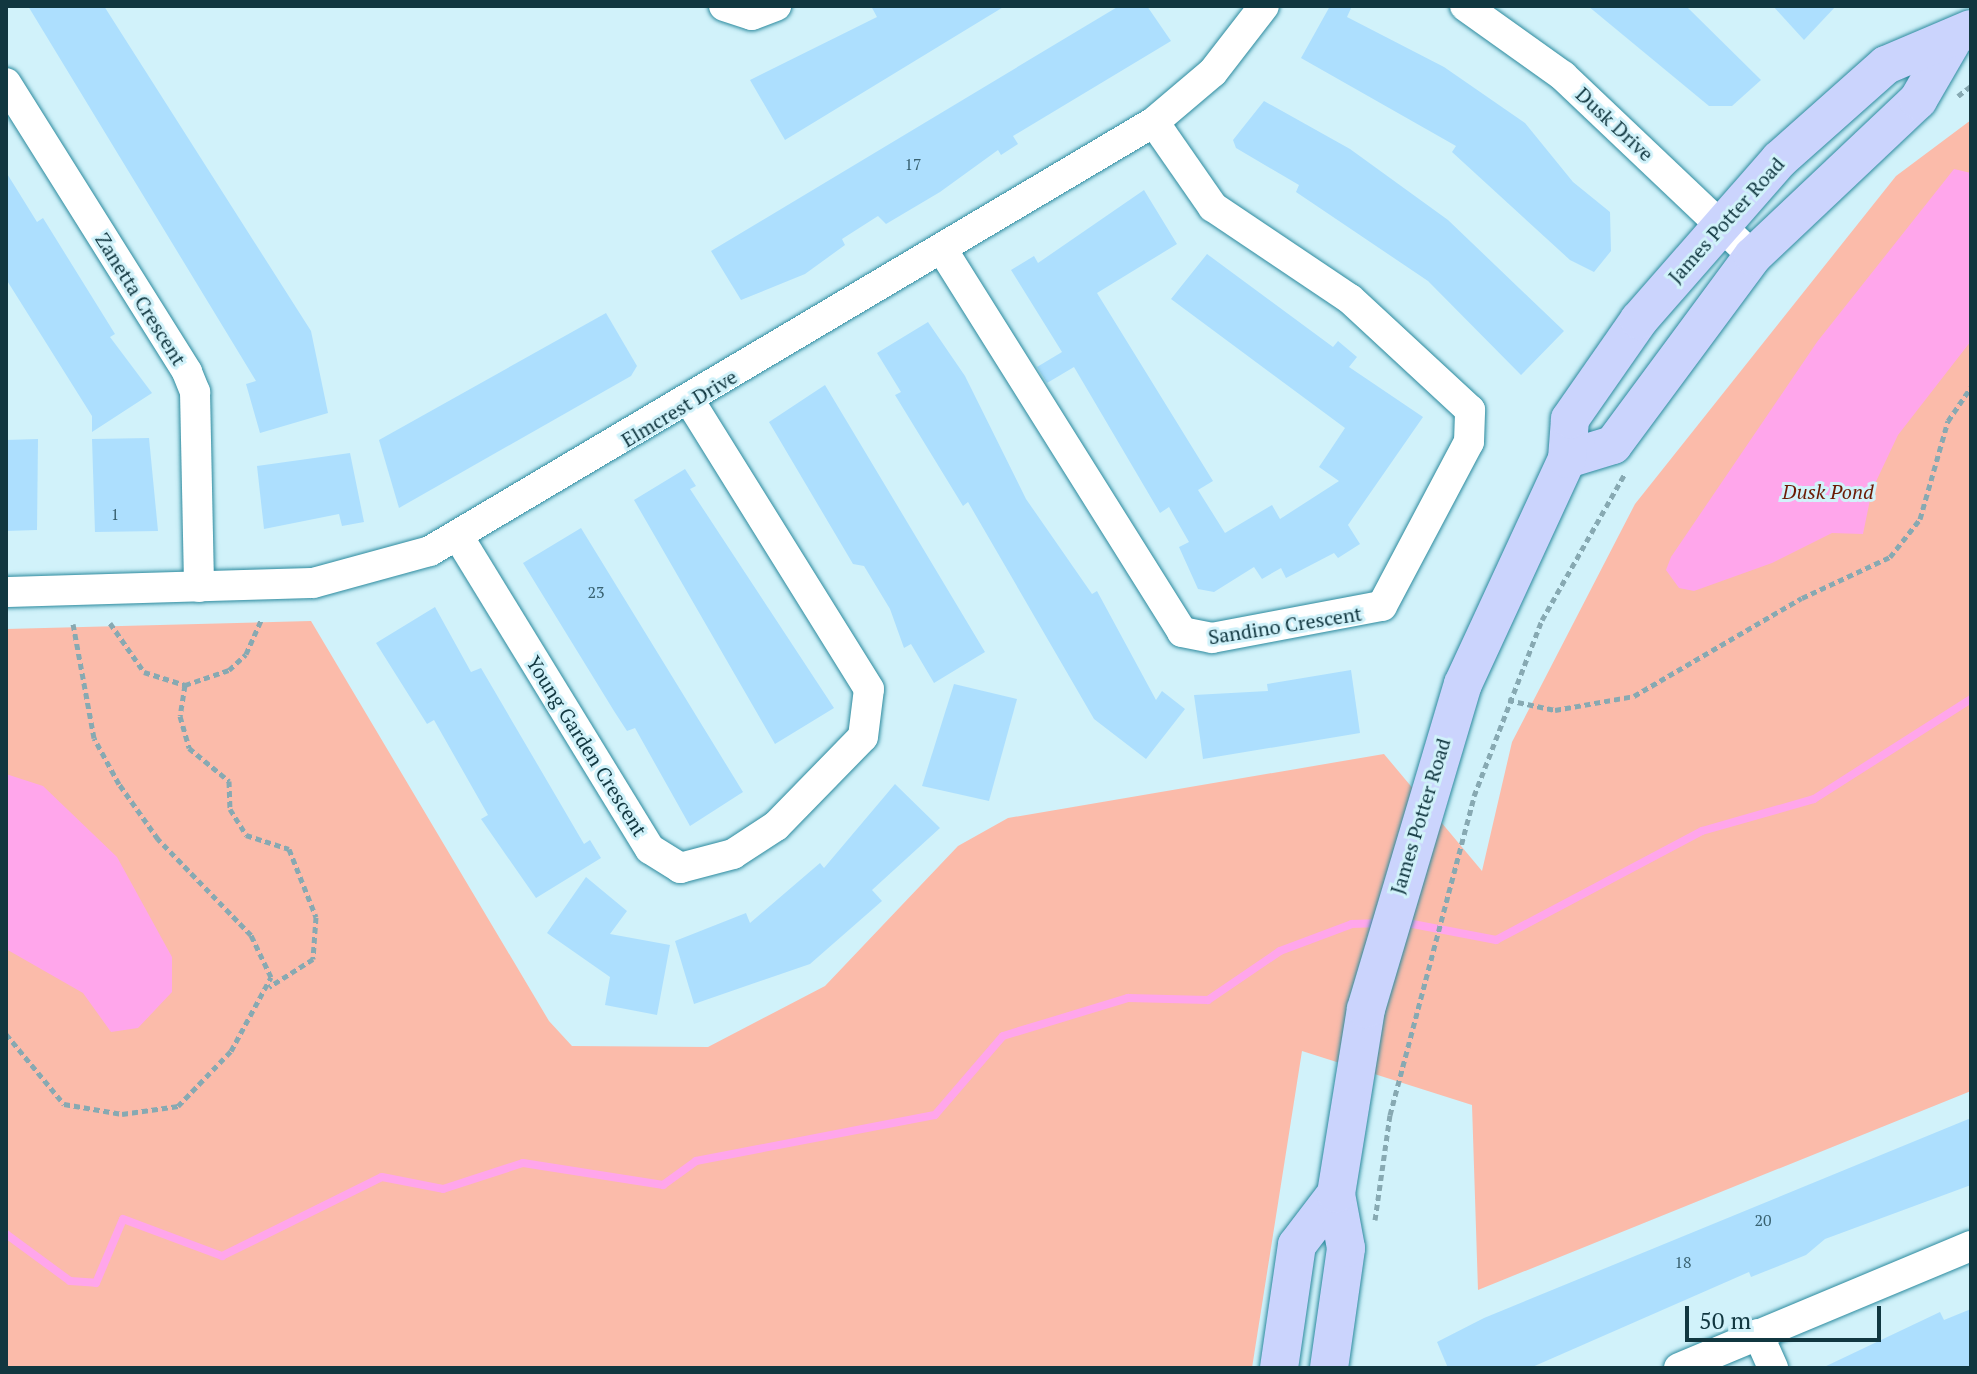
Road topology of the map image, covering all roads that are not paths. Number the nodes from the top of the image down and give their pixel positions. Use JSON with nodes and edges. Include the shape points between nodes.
{"nodes":[{"id":1,"x":724,"y":6,"type":"edge"},
{"id":2,"x":776,"y":6,"type":"edge"},
{"id":3,"x":1264,"y":6,"type":"edge"},
{"id":4,"x":1465,"y":6,"type":"edge"},
{"id":5,"x":1961,"y":36,"type":"edge"},
{"id":6,"x":6,"y":83,"type":"edge"},
{"id":7,"x":1154,"y":122,"type":"junction"},
{"id":8,"x":1718,"y":223,"type":"junction"},
{"id":9,"x":942,"y":249,"type":"junction"},
{"id":10,"x":1753,"y":256,"type":"junction"},
{"id":11,"x":691,"y":403,"type":"junction"},
{"id":12,"x":1567,"y":459,"type":"junction"},
{"id":13,"x":458,"y":536,"type":"junction"},
{"id":14,"x":199,"y":587,"type":"junction"},
{"id":15,"x":6,"y":592,"type":"edge"},
{"id":16,"x":1336,"y":1194,"type":"junction"},
{"id":17,"x":1971,"y":1246,"type":"edge"},
{"id":18,"x":1758,"y":1334,"type":"junction"},
{"id":19,"x":1279,"y":1368,"type":"edge"},
{"id":20,"x":1329,"y":1368,"type":"edge"},
{"id":21,"x":1679,"y":1368,"type":"edge"},
{"id":22,"x":1773,"y":1368,"type":"edge"}],
"edges":[{"from":1,"to":2,"type":"street","via":[[752,15]]},
{"from":3,"to":7,"type":"street","name":"Elmcrest Drive","via":[[1213,72]]},
{"from":4,"to":8,"type":"street","name":"Dusk Drive","via":[[1563,76]]},
{"from":5,"to":8,"type":"main road","name":"James Potter Road","via":[[1886,65]]},
{"from":5,"to":10,"type":"main road","name":"James Potter Road","via":[[1918,100]]},
{"from":6,"to":14,"type":"street","name":"Zanetta Crescent","via":[[195,392]]},
{"from":7,"to":9,"type":"street","name":"Elmcrest Drive"},
{"from":7,"to":9,"type":"street","name":"Sandino Crescent","via":[[1213,207],[1350,299],[1470,410],[1469,442],[1382,606],[1212,638],[1182,632]]},
{"from":8,"to":10,"type":"street","name":"Dusk Drive"},
{"from":8,"to":12,"type":"main road","name":"James Potter Road","via":[[1570,419]]},
{"from":9,"to":11,"type":"street","name":"Elmcrest Drive"},
{"from":10,"to":12,"type":"main road","name":"James Potter Road","via":[[1613,445]]},
{"from":11,"to":13,"type":"street","name":"Elmcrest Drive"},
{"from":11,"to":13,"type":"street","name":"Young Garden Crescent","via":[[869,689],[863,737],[776,826],[733,854],[680,868],[650,849]]},
{"from":12,"to":16,"type":"main road","name":"James Potter Road","via":[[1500,593],[1418,813],[1355,1065]]},
{"from":13,"to":14,"type":"street","name":"Elmcrest Drive","via":[[396,565],[339,579]]},
{"from":14,"to":15,"type":"street","name":"Elmcrest Drive"},
{"from":16,"to":19,"type":"main road","name":"James Potter Road","via":[[1297,1245]]},
{"from":16,"to":20,"type":"main road","name":"James Potter Road","via":[[1346,1248]]},
{"from":17,"to":18,"type":"street"},
{"from":18,"to":21,"type":"street"},
{"from":18,"to":22,"type":"street"}]}
